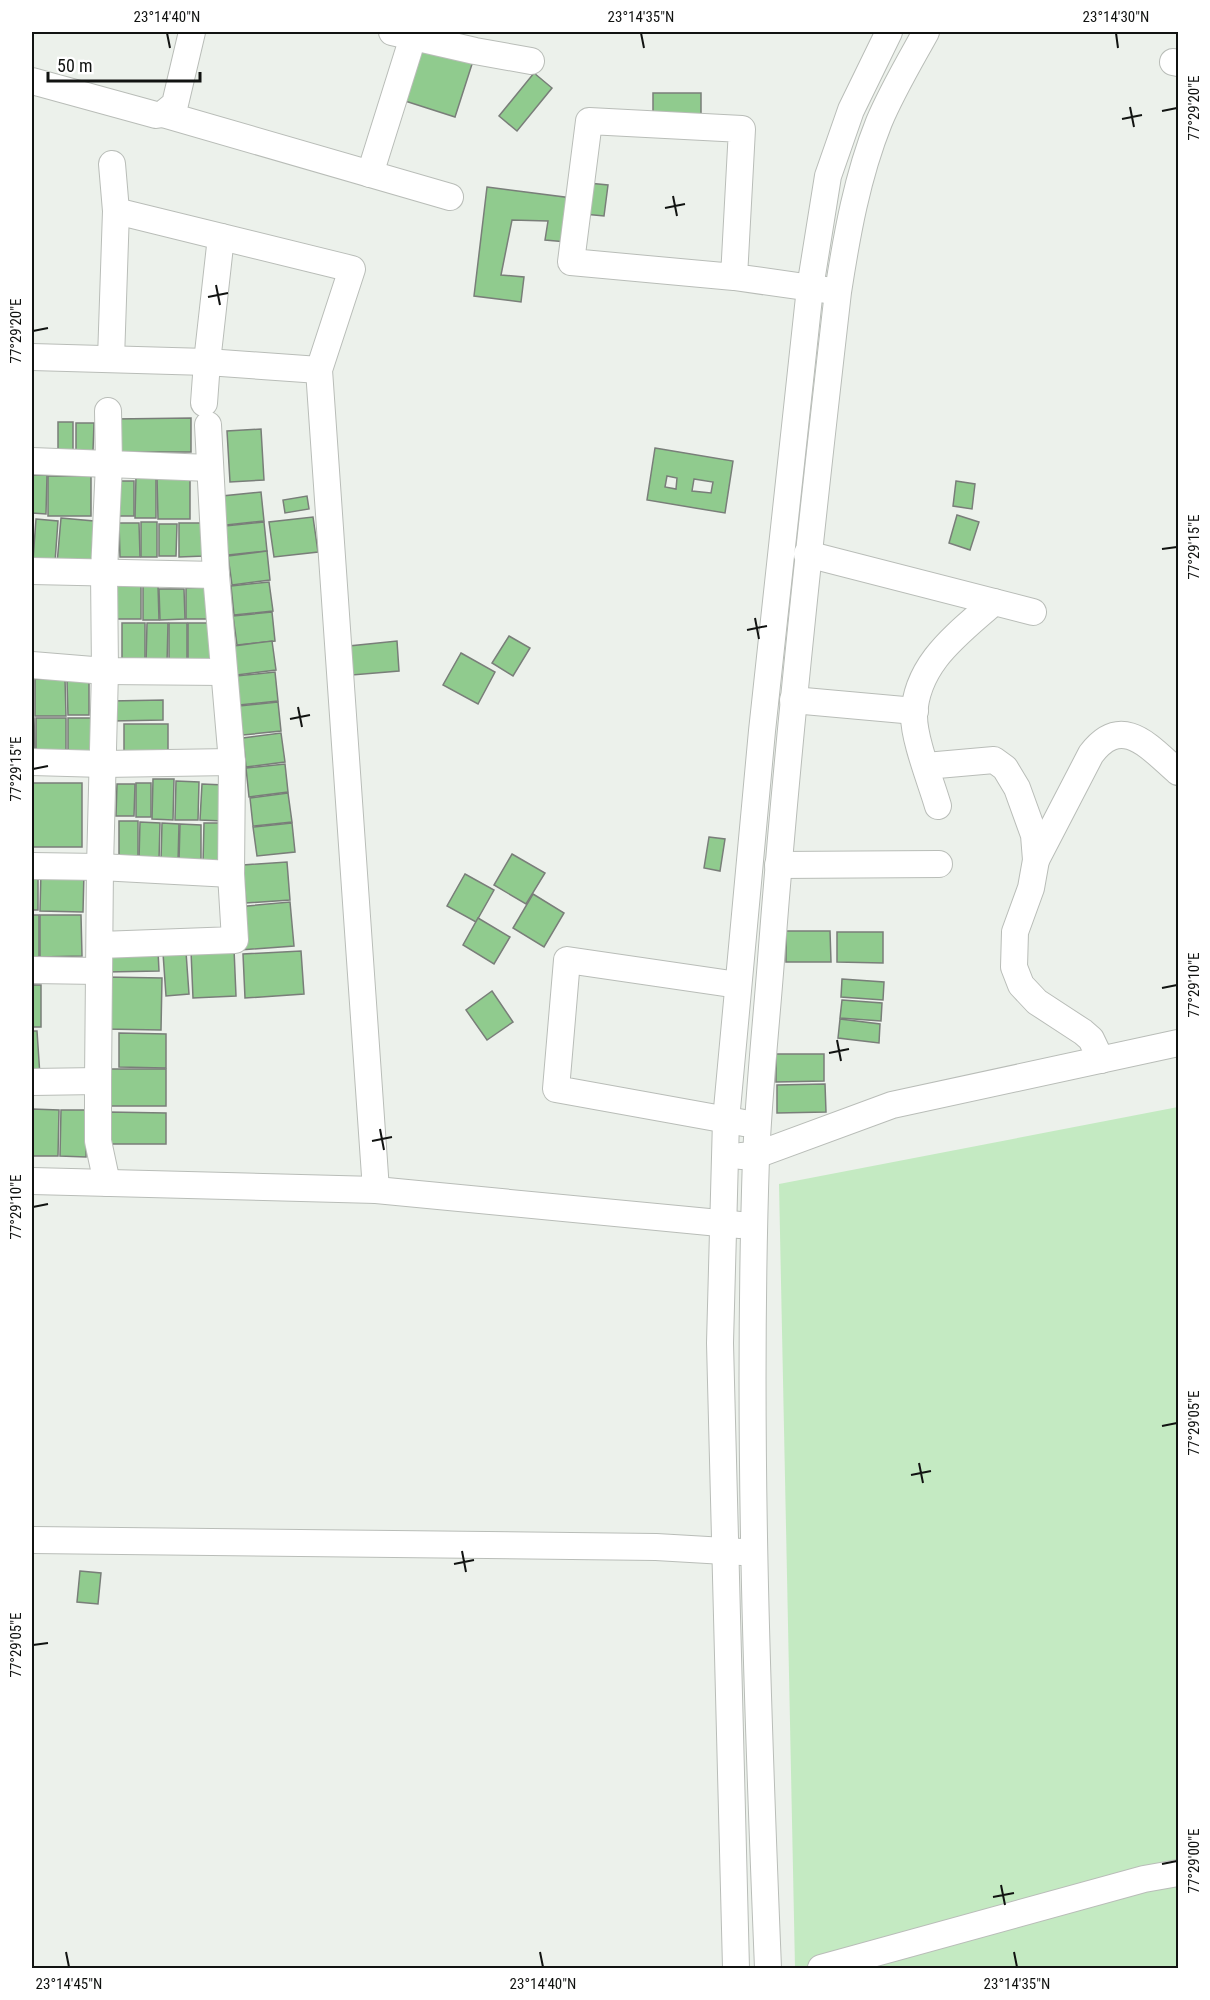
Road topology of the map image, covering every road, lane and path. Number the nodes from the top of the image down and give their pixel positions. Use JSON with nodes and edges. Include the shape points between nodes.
{"nodes":[{"id":1,"x":192,"y":32,"type":"edge"},
{"id":2,"x":889,"y":32,"type":"edge"},
{"id":3,"x":926,"y":32,"type":"edge"},
{"id":4,"x":402,"y":34,"type":"edge"},
{"id":5,"x":531,"y":61,"type":"dead end"},
{"id":6,"x":32,"y":81,"type":"edge"},
{"id":7,"x":163,"y":114,"type":"junction"},
{"id":8,"x":112,"y":164,"type":"dead end"},
{"id":9,"x":370,"y":174,"type":"junction"},
{"id":10,"x":450,"y":197,"type":"dead end"},
{"id":11,"x":116,"y":211,"type":"junction"},
{"id":12,"x":221,"y":237,"type":"junction"},
{"id":13,"x":734,"y":277,"type":"junction"},
{"id":14,"x":810,"y":288,"type":"junction"},
{"id":15,"x":838,"y":292,"type":"junction"},
{"id":16,"x":32,"y":357,"type":"edge"},
{"id":17,"x":111,"y":359,"type":"junction"},
{"id":18,"x":207,"y":362,"type":"junction"},
{"id":19,"x":319,"y":370,"type":"junction"},
{"id":20,"x":108,"y":411,"type":"dead end"},
{"id":21,"x":792,"y":451,"type":"junction"},
{"id":22,"x":819,"y":451,"type":"junction"},
{"id":23,"x":32,"y":461,"type":"edge"},
{"id":24,"x":109,"y":464,"type":"junction"},
{"id":25,"x":210,"y":468,"type":"junction"},
{"id":26,"x":807,"y":554,"type":"junction"},
{"id":27,"x":32,"y":571,"type":"edge"},
{"id":28,"x":104,"y":573,"type":"junction"},
{"id":29,"x":216,"y":575,"type":"junction"},
{"id":30,"x":994,"y":602,"type":"junction"},
{"id":31,"x":1033,"y":612,"type":"dead end"},
{"id":32,"x":32,"y":665,"type":"edge"},
{"id":33,"x":105,"y":671,"type":"junction"},
{"id":34,"x":224,"y":672,"type":"junction"},
{"id":35,"x":793,"y":700,"type":"junction"},
{"id":36,"x":915,"y":711,"type":"junction"},
{"id":37,"x":32,"y":762,"type":"edge"},
{"id":38,"x":232,"y":762,"type":"junction"},
{"id":39,"x":103,"y":764,"type":"junction"},
{"id":40,"x":926,"y":766,"type":"junction"},
{"id":41,"x":1179,"y":772,"type":"edge"},
{"id":42,"x":938,"y":806,"type":"dead end"},
{"id":43,"x":1036,"y":860,"type":"junction"},
{"id":44,"x":939,"y":864,"type":"dead end"},
{"id":45,"x":778,"y":865,"type":"junction"},
{"id":46,"x":32,"y":866,"type":"edge"},
{"id":47,"x":100,"y":867,"type":"junction"},
{"id":48,"x":231,"y":874,"type":"junction"},
{"id":49,"x":100,"y":945,"type":"junction"},
{"id":50,"x":32,"y":970,"type":"edge"},
{"id":51,"x":99,"y":971,"type":"junction"},
{"id":52,"x":738,"y":985,"type":"junction"},
{"id":53,"x":1179,"y":1044,"type":"edge"},
{"id":54,"x":1101,"y":1060,"type":"junction"},
{"id":55,"x":98,"y":1081,"type":"junction"},
{"id":56,"x":32,"y":1082,"type":"edge"},
{"id":57,"x":726,"y":1119,"type":"junction"},
{"id":58,"x":759,"y":1126,"type":"junction"},
{"id":59,"x":756,"y":1155,"type":"junction"},
{"id":60,"x":725,"y":1158,"type":"junction"},
{"id":61,"x":32,"y":1181,"type":"edge"},
{"id":62,"x":107,"y":1183,"type":"junction"},
{"id":63,"x":376,"y":1191,"type":"junction"},
{"id":64,"x":723,"y":1223,"type":"junction"},
{"id":65,"x":755,"y":1226,"type":"junction"},
{"id":66,"x":32,"y":1540,"type":"edge"},
{"id":67,"x":725,"y":1551,"type":"junction"},
{"id":68,"x":753,"y":1553,"type":"junction"},
{"id":69,"x":1179,"y":1873,"type":"edge"},
{"id":70,"x":736,"y":1968,"type":"edge"},
{"id":71,"x":768,"y":1968,"type":"edge"},
{"id":72,"x":821,"y":1968,"type":"edge"}],
"edges":[{"from":1,"to":7,"type":"street","via":[[175,104]]},
{"from":2,"to":14,"type":"street","via":[[851,110],[828,176]]},
{"from":3,"to":15,"type":"street","via":[[880,120],[857,185]]},
{"from":4,"to":5,"type":"street"},
{"from":4,"to":9,"type":"street"},
{"from":6,"to":7,"type":"street"},
{"from":7,"to":9,"type":"street"},
{"from":8,"to":11,"type":"street"},
{"from":9,"to":10,"type":"street"},
{"from":11,"to":12,"type":"street"},
{"from":11,"to":17,"type":"street"},
{"from":12,"to":18,"type":"street"},
{"from":12,"to":19,"type":"street","via":[[352,269]]},
{"from":13,"to":13,"type":"street","via":[[571,262],[589,121],[742,129]]},
{"from":13,"to":14,"type":"street"},
{"from":14,"to":15,"type":"street"},
{"from":14,"to":21,"type":"street"},
{"from":15,"to":22,"type":"street"},
{"from":16,"to":17,"type":"street"},
{"from":17,"to":18,"type":"street"},
{"from":18,"to":19,"type":"street"},
{"from":18,"to":25,"type":"street"},
{"from":19,"to":63,"type":"street"},
{"from":20,"to":24,"type":"street"},
{"from":21,"to":22,"type":"street"},
{"from":21,"to":52,"type":"street"},
{"from":22,"to":26,"type":"street"},
{"from":23,"to":24,"type":"street"},
{"from":24,"to":25,"type":"street"},
{"from":24,"to":28,"type":"street"},
{"from":25,"to":29,"type":"street"},
{"from":26,"to":30,"type":"street"},
{"from":26,"to":35,"type":"street"},
{"from":27,"to":28,"type":"street"},
{"from":28,"to":29,"type":"street"},
{"from":28,"to":33,"type":"street"},
{"from":29,"to":34,"type":"street"},
{"from":30,"to":31,"type":"street"},
{"from":30,"to":36,"type":"street","via":[[931,662],[921,682]]},
{"from":32,"to":33,"type":"street"},
{"from":33,"to":34,"type":"street"},
{"from":33,"to":39,"type":"street"},
{"from":34,"to":38,"type":"street"},
{"from":35,"to":36,"type":"street"},
{"from":35,"to":45,"type":"street"},
{"from":36,"to":40,"type":"street"},
{"from":37,"to":39,"type":"street"},
{"from":38,"to":39,"type":"street"},
{"from":38,"to":48,"type":"street"},
{"from":39,"to":47,"type":"street"},
{"from":40,"to":42,"type":"street"},
{"from":40,"to":43,"type":"street","via":[[993,760],[1005,768],[1017,788],[1034,835]]},
{"from":41,"to":43,"type":"street","via":[[1135,736],[1120,734],[1106,740],[1091,754]]},
{"from":43,"to":54,"type":"street","via":[[1031,888],[1015,932],[1014,967],[1021,985],[1037,1002],[1091,1039]]},
{"from":44,"to":45,"type":"street"},
{"from":45,"to":58,"type":"street"},
{"from":46,"to":47,"type":"street"},
{"from":47,"to":48,"type":"street"},
{"from":47,"to":49,"type":"street"},
{"from":48,"to":49,"type":"street","via":[[235,940]]},
{"from":49,"to":51,"type":"street"},
{"from":50,"to":51,"type":"street"},
{"from":51,"to":55,"type":"street"},
{"from":52,"to":57,"type":"street"},
{"from":52,"to":57,"type":"street","via":[[567,960],[556,1089]]},
{"from":53,"to":54,"type":"street"},
{"from":54,"to":59,"type":"street","via":[[891,1105]]},
{"from":55,"to":56,"type":"street"},
{"from":55,"to":62,"type":"street","via":[[98,1141]]},
{"from":57,"to":58,"type":"street"},
{"from":57,"to":60,"type":"street"},
{"from":58,"to":59,"type":"street"},
{"from":59,"to":60,"type":"street"},
{"from":59,"to":65,"type":"street"},
{"from":60,"to":64,"type":"street"},
{"from":61,"to":62,"type":"street"},
{"from":62,"to":63,"type":"street"},
{"from":63,"to":64,"type":"street"},
{"from":64,"to":65,"type":"street"},
{"from":64,"to":67,"type":"street","via":[[720,1343]]},
{"from":65,"to":68,"type":"street"},
{"from":66,"to":67,"type":"street"},
{"from":67,"to":68,"type":"street"},
{"from":67,"to":70,"type":"street"},
{"from":68,"to":71,"type":"street"},
{"from":69,"to":72,"type":"street","via":[[1144,1879]]}]}
